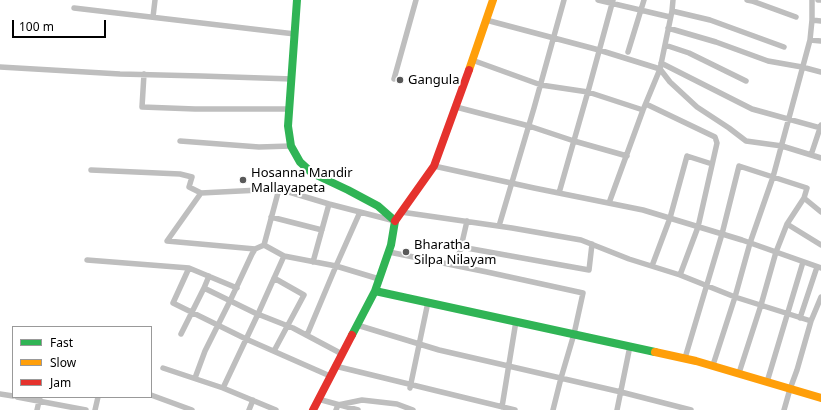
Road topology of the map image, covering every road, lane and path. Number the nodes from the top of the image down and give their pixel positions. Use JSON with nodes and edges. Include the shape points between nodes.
{"nodes":[{"id":1,"x":155,"y":0,"type":"edge"},
{"id":2,"x":296,"y":0,"type":"edge"},
{"id":3,"x":416,"y":0,"type":"edge"},
{"id":4,"x":493,"y":0,"type":"edge"},
{"id":5,"x":564,"y":0,"type":"edge"},
{"id":6,"x":598,"y":0,"type":"edge"},
{"id":7,"x":644,"y":0,"type":"edge"},
{"id":8,"x":673,"y":0,"type":"edge"},
{"id":9,"x":747,"y":0,"type":"edge"},
{"id":10,"x":812,"y":0,"type":"edge"},
{"id":11,"x":613,"y":2,"type":"edge"},
{"id":12,"x":74,"y":8,"type":"dead end"},
{"id":13,"x":641,"y":10,"type":"junction"},
{"id":14,"x":671,"y":14,"type":"junction"},
{"id":15,"x":153,"y":17,"type":"junction"},
{"id":16,"x":796,"y":17,"type":"dead end"},
{"id":17,"x":486,"y":20,"type":"junction"},
{"id":18,"x":812,"y":20,"type":"junction"},
{"id":19,"x":821,"y":21,"type":"edge"},
{"id":20,"x":668,"y":28,"type":"junction"},
{"id":21,"x":295,"y":34,"type":"junction"},
{"id":22,"x":554,"y":38,"type":"junction"},
{"id":23,"x":810,"y":40,"type":"junction"},
{"id":24,"x":821,"y":41,"type":"edge"},
{"id":25,"x":665,"y":45,"type":"junction"},
{"id":26,"x":784,"y":47,"type":"dead end"},
{"id":27,"x":599,"y":50,"type":"junction"},
{"id":28,"x":628,"y":52,"type":"dead end"},
{"id":29,"x":472,"y":60,"type":"junction"},
{"id":30,"x":661,"y":63,"type":"junction"},
{"id":31,"x":0,"y":67,"type":"edge"},
{"id":32,"x":802,"y":67,"type":"junction"},
{"id":33,"x":660,"y":69,"type":"junction"},
{"id":34,"x":821,"y":72,"type":"edge"},
{"id":35,"x":144,"y":74,"type":"junction"},
{"id":36,"x":292,"y":79,"type":"junction"},
{"id":37,"x":394,"y":79,"type":"dead end"},
{"id":38,"x":746,"y":80,"type":"dead end"},
{"id":39,"x":541,"y":85,"type":"junction"},
{"id":40,"x":588,"y":92,"type":"junction"},
{"id":41,"x":456,"y":107,"type":"junction"},
{"id":42,"x":645,"y":107,"type":"junction"},
{"id":43,"x":290,"y":109,"type":"junction"},
{"id":44,"x":789,"y":119,"type":"junction"},
{"id":45,"x":529,"y":126,"type":"junction"},
{"id":46,"x":821,"y":127,"type":"edge"},
{"id":47,"x":180,"y":141,"type":"dead end"},
{"id":48,"x":574,"y":141,"type":"junction"},
{"id":49,"x":291,"y":146,"type":"junction"},
{"id":50,"x":782,"y":146,"type":"junction"},
{"id":51,"x":811,"y":155,"type":"junction"},
{"id":52,"x":627,"y":156,"type":"junction"},
{"id":53,"x":821,"y":158,"type":"edge"},
{"id":54,"x":712,"y":164,"type":"junction"},
{"id":55,"x":434,"y":166,"type":"junction"},
{"id":56,"x":91,"y":170,"type":"dead end"},
{"id":57,"x":773,"y":177,"type":"junction"},
{"id":58,"x":512,"y":184,"type":"junction"},
{"id":59,"x":279,"y":189,"type":"junction"},
{"id":60,"x":201,"y":193,"type":"junction"},
{"id":61,"x":559,"y":193,"type":"junction"},
{"id":62,"x":804,"y":198,"type":"junction"},
{"id":63,"x":609,"y":203,"type":"junction"},
{"id":64,"x":328,"y":204,"type":"junction"},
{"id":65,"x":360,"y":212,"type":"junction"},
{"id":66,"x":401,"y":212,"type":"junction"},
{"id":67,"x":821,"y":212,"type":"edge"},
{"id":68,"x":272,"y":217,"type":"junction"},
{"id":69,"x":670,"y":218,"type":"junction"},
{"id":70,"x":394,"y":221,"type":"junction"},
{"id":71,"x":467,"y":221,"type":"junction"},
{"id":72,"x":787,"y":224,"type":"junction"},
{"id":73,"x":499,"y":226,"type":"junction"},
{"id":74,"x":698,"y":227,"type":"junction"},
{"id":75,"x":322,"y":230,"type":"junction"},
{"id":76,"x":722,"y":234,"type":"junction"},
{"id":77,"x":750,"y":243,"type":"junction"},
{"id":78,"x":592,"y":244,"type":"junction"},
{"id":79,"x":264,"y":245,"type":"junction"},
{"id":80,"x":821,"y":245,"type":"edge"},
{"id":81,"x":461,"y":246,"type":"junction"},
{"id":82,"x":255,"y":249,"type":"junction"},
{"id":83,"x":389,"y":252,"type":"junction"},
{"id":84,"x":776,"y":252,"type":"junction"},
{"id":85,"x":284,"y":256,"type":"junction"},
{"id":86,"x":87,"y":260,"type":"dead end"},
{"id":87,"x":313,"y":262,"type":"junction"},
{"id":88,"x":803,"y":262,"type":"junction"},
{"id":89,"x":456,"y":265,"type":"junction"},
{"id":90,"x":336,"y":266,"type":"junction"},
{"id":91,"x":652,"y":266,"type":"junction"},
{"id":92,"x":189,"y":268,"type":"junction"},
{"id":93,"x":819,"y":268,"type":"edge"},
{"id":94,"x":680,"y":275,"type":"junction"},
{"id":95,"x":209,"y":276,"type":"junction"},
{"id":96,"x":274,"y":278,"type":"junction"},
{"id":97,"x":379,"y":279,"type":"junction"},
{"id":98,"x":706,"y":286,"type":"junction"},
{"id":99,"x":204,"y":288,"type":"junction"},
{"id":100,"x":237,"y":288,"type":"junction"},
{"id":101,"x":375,"y":291,"type":"junction"},
{"id":102,"x":735,"y":297,"type":"junction"},
{"id":103,"x":821,"y":297,"type":"edge"},
{"id":104,"x":230,"y":301,"type":"junction"},
{"id":105,"x":428,"y":302,"type":"junction"},
{"id":106,"x":761,"y":305,"type":"junction"},
{"id":107,"x":192,"y":312,"type":"junction"},
{"id":108,"x":258,"y":314,"type":"junction"},
{"id":109,"x":788,"y":314,"type":"junction"},
{"id":110,"x":800,"y":318,"type":"junction"},
{"id":111,"x":516,"y":321,"type":"junction"},
{"id":112,"x":811,"y":321,"type":"junction"},
{"id":113,"x":218,"y":325,"type":"junction"},
{"id":114,"x":357,"y":325,"type":"junction"},
{"id":115,"x":288,"y":326,"type":"junction"},
{"id":116,"x":181,"y":334,"type":"dead end"},
{"id":117,"x":574,"y":334,"type":"junction"},
{"id":118,"x":307,"y":336,"type":"junction"},
{"id":119,"x":246,"y":339,"type":"junction"},
{"id":120,"x":419,"y":344,"type":"junction"},
{"id":121,"x":630,"y":346,"type":"junction"},
{"id":122,"x":274,"y":350,"type":"junction"},
{"id":123,"x":342,"y":354,"type":"junction"},
{"id":124,"x":685,"y":358,"type":"junction"},
{"id":125,"x":712,"y":365,"type":"junction"},
{"id":126,"x":336,"y":366,"type":"junction"},
{"id":127,"x":509,"y":366,"type":"junction"},
{"id":128,"x":163,"y":368,"type":"dead end"},
{"id":129,"x":739,"y":373,"type":"junction"},
{"id":130,"x":330,"y":376,"type":"junction"},
{"id":131,"x":195,"y":378,"type":"junction"},
{"id":132,"x":561,"y":378,"type":"junction"},
{"id":133,"x":767,"y":382,"type":"junction"},
{"id":134,"x":410,"y":386,"type":"junction"},
{"id":135,"x":224,"y":388,"type":"junction"},
{"id":136,"x":790,"y":388,"type":"junction"},
{"id":137,"x":621,"y":392,"type":"junction"},
{"id":138,"x":0,"y":394,"type":"edge"},
{"id":139,"x":152,"y":395,"type":"edge"},
{"id":140,"x":12,"y":396,"type":"edge"},
{"id":141,"x":28,"y":398,"type":"edge"},
{"id":142,"x":98,"y":398,"type":"edge"},
{"id":143,"x":821,"y":398,"type":"edge"},
{"id":144,"x":40,"y":399,"type":"edge"},
{"id":145,"x":318,"y":399,"type":"junction"},
{"id":146,"x":253,"y":400,"type":"junction"},
{"id":147,"x":337,"y":407,"type":"edge"},
{"id":148,"x":502,"y":407,"type":"junction"},
{"id":149,"x":37,"y":410,"type":"edge"},
{"id":150,"x":86,"y":410,"type":"edge"},
{"id":151,"x":95,"y":410,"type":"edge"},
{"id":152,"x":192,"y":410,"type":"edge"},
{"id":153,"x":249,"y":410,"type":"edge"},
{"id":154,"x":276,"y":410,"type":"edge"},
{"id":155,"x":313,"y":410,"type":"edge"},
{"id":156,"x":358,"y":410,"type":"edge"},
{"id":157,"x":413,"y":410,"type":"edge"},
{"id":158,"x":515,"y":410,"type":"edge"},
{"id":159,"x":553,"y":410,"type":"edge"},
{"id":160,"x":617,"y":410,"type":"edge"},
{"id":161,"x":691,"y":410,"type":"edge"},
{"id":162,"x":784,"y":410,"type":"edge"}],
"edges":[{"from":1,"to":15,"type":"street"},
{"from":2,"to":21,"type":"main road"},
{"from":3,"to":37,"type":"street"},
{"from":4,"to":17,"type":"main road"},
{"from":5,"to":22,"type":"street"},
{"from":6,"to":11,"type":"street"},
{"from":7,"to":13,"type":"street"},
{"from":8,"to":14,"type":"street"},
{"from":9,"to":16,"type":"street"},
{"from":10,"to":18,"type":"street"},
{"from":11,"to":13,"type":"street"},
{"from":11,"to":27,"type":"street"},
{"from":12,"to":15,"type":"street"},
{"from":13,"to":14,"type":"street"},
{"from":13,"to":28,"type":"street"},
{"from":14,"to":20,"type":"street"},
{"from":14,"to":26,"type":"street","via":[[710,20]]},
{"from":15,"to":21,"type":"street"},
{"from":17,"to":22,"type":"street"},
{"from":17,"to":29,"type":"main road"},
{"from":18,"to":19,"type":"street"},
{"from":18,"to":23,"type":"street"},
{"from":20,"to":25,"type":"street"},
{"from":20,"to":32,"type":"street","via":[[768,61]]},
{"from":21,"to":36,"type":"main road"},
{"from":22,"to":27,"type":"street"},
{"from":22,"to":39,"type":"street"},
{"from":23,"to":24,"type":"street"},
{"from":23,"to":32,"type":"street"},
{"from":25,"to":30,"type":"street"},
{"from":25,"to":38,"type":"street","via":[[689,53]]},
{"from":27,"to":33,"type":"street"},
{"from":27,"to":40,"type":"street"},
{"from":29,"to":39,"type":"street"},
{"from":29,"to":41,"type":"main road"},
{"from":30,"to":33,"type":"street"},
{"from":30,"to":44,"type":"street","via":[[752,109]]},
{"from":31,"to":35,"type":"street"},
{"from":32,"to":34,"type":"street"},
{"from":32,"to":44,"type":"street"},
{"from":33,"to":42,"type":"street"},
{"from":33,"to":50,"type":"street","via":[[670,82],[698,107],[746,141]]},
{"from":35,"to":36,"type":"street"},
{"from":35,"to":43,"type":"street","via":[[142,107]]},
{"from":36,"to":43,"type":"main road"},
{"from":39,"to":40,"type":"street"},
{"from":39,"to":45,"type":"street"},
{"from":40,"to":42,"type":"street"},
{"from":40,"to":48,"type":"street"},
{"from":41,"to":45,"type":"street"},
{"from":41,"to":55,"type":"main road"},
{"from":42,"to":52,"type":"street"},
{"from":42,"to":54,"type":"street","via":[[716,137]]},
{"from":43,"to":49,"type":"main road","via":[[288,126]]},
{"from":44,"to":46,"type":"street"},
{"from":44,"to":50,"type":"street"},
{"from":45,"to":48,"type":"street"},
{"from":45,"to":58,"type":"street"},
{"from":46,"to":51,"type":"street"},
{"from":47,"to":49,"type":"street","via":[[259,147]]},
{"from":48,"to":52,"type":"street"},
{"from":48,"to":61,"type":"street"},
{"from":49,"to":70,"type":"main road","via":[[300,162],[312,173],[378,206]]},
{"from":50,"to":51,"type":"street"},
{"from":50,"to":57,"type":"street"},
{"from":51,"to":53,"type":"street"},
{"from":52,"to":63,"type":"street"},
{"from":54,"to":69,"type":"street","via":[[687,156]]},
{"from":54,"to":74,"type":"street"},
{"from":55,"to":58,"type":"street"},
{"from":55,"to":66,"type":"main road"},
{"from":56,"to":60,"type":"street","via":[[180,174],[192,177],[189,187]]},
{"from":57,"to":62,"type":"street","via":[[807,188]]},
{"from":57,"to":76,"type":"street","via":[[739,166]]},
{"from":57,"to":77,"type":"street"},
{"from":58,"to":61,"type":"street"},
{"from":58,"to":73,"type":"street"},
{"from":59,"to":60,"type":"street"},
{"from":59,"to":64,"type":"street"},
{"from":59,"to":68,"type":"street"},
{"from":60,"to":82,"type":"street","via":[[167,241]]},
{"from":61,"to":63,"type":"street"},
{"from":62,"to":67,"type":"street"},
{"from":62,"to":72,"type":"street"},
{"from":63,"to":69,"type":"street"},
{"from":64,"to":65,"type":"street"},
{"from":64,"to":75,"type":"street"},
{"from":65,"to":70,"type":"street"},
{"from":65,"to":90,"type":"street"},
{"from":66,"to":70,"type":"main road"},
{"from":66,"to":71,"type":"street"},
{"from":68,"to":75,"type":"street"},
{"from":68,"to":79,"type":"street"},
{"from":69,"to":74,"type":"street"},
{"from":69,"to":91,"type":"street"},
{"from":70,"to":83,"type":"main road"},
{"from":71,"to":73,"type":"street"},
{"from":71,"to":81,"type":"street"},
{"from":72,"to":80,"type":"street"},
{"from":72,"to":84,"type":"street"},
{"from":73,"to":78,"type":"street"},
{"from":74,"to":76,"type":"street"},
{"from":74,"to":94,"type":"street"},
{"from":75,"to":87,"type":"street"},
{"from":76,"to":77,"type":"street"},
{"from":76,"to":98,"type":"street"},
{"from":77,"to":84,"type":"street"},
{"from":77,"to":102,"type":"street"},
{"from":78,"to":81,"type":"street","via":[[589,270]]},
{"from":78,"to":91,"type":"street"},
{"from":79,"to":82,"type":"street"},
{"from":79,"to":85,"type":"street"},
{"from":81,"to":89,"type":"street"},
{"from":82,"to":100,"type":"street"},
{"from":83,"to":89,"type":"street"},
{"from":83,"to":97,"type":"main road"},
{"from":84,"to":88,"type":"street"},
{"from":84,"to":106,"type":"street"},
{"from":85,"to":87,"type":"street"},
{"from":85,"to":96,"type":"street"},
{"from":86,"to":92,"type":"street"},
{"from":87,"to":90,"type":"street"},
{"from":88,"to":93,"type":"street"},
{"from":88,"to":109,"type":"street"},
{"from":89,"to":117,"type":"street","via":[[583,293]]},
{"from":90,"to":97,"type":"street"},
{"from":90,"to":118,"type":"street"},
{"from":91,"to":94,"type":"street"},
{"from":92,"to":95,"type":"street"},
{"from":92,"to":107,"type":"street","via":[[173,303]]},
{"from":93,"to":110,"type":"street"},
{"from":94,"to":98,"type":"street"},
{"from":95,"to":99,"type":"street"},
{"from":95,"to":100,"type":"street"},
{"from":96,"to":108,"type":"street"},
{"from":96,"to":115,"type":"street","via":[[304,294]]},
{"from":97,"to":101,"type":"main road"},
{"from":98,"to":102,"type":"street"},
{"from":98,"to":124,"type":"street"},
{"from":99,"to":104,"type":"street"},
{"from":99,"to":107,"type":"street"},
{"from":100,"to":104,"type":"street"},
{"from":101,"to":105,"type":"main road"},
{"from":101,"to":114,"type":"main road"},
{"from":102,"to":106,"type":"street"},
{"from":102,"to":125,"type":"street"},
{"from":103,"to":112,"type":"street"},
{"from":104,"to":108,"type":"street"},
{"from":104,"to":113,"type":"street"},
{"from":105,"to":111,"type":"main road"},
{"from":105,"to":120,"type":"street"},
{"from":106,"to":109,"type":"street"},
{"from":106,"to":129,"type":"street"},
{"from":107,"to":113,"type":"street"},
{"from":107,"to":116,"type":"street"},
{"from":108,"to":115,"type":"street"},
{"from":108,"to":119,"type":"street"},
{"from":109,"to":110,"type":"street"},
{"from":109,"to":133,"type":"street"},
{"from":110,"to":112,"type":"street"},
{"from":111,"to":117,"type":"main road"},
{"from":111,"to":127,"type":"street"},
{"from":112,"to":136,"type":"street"},
{"from":113,"to":119,"type":"street"},
{"from":113,"to":131,"type":"street"},
{"from":114,"to":120,"type":"street"},
{"from":114,"to":123,"type":"main road"},
{"from":115,"to":118,"type":"street"},
{"from":115,"to":122,"type":"street"},
{"from":117,"to":121,"type":"main road"},
{"from":117,"to":132,"type":"street"},
{"from":118,"to":123,"type":"street"},
{"from":119,"to":122,"type":"street"},
{"from":119,"to":135,"type":"street"},
{"from":120,"to":127,"type":"street"},
{"from":120,"to":134,"type":"street"},
{"from":121,"to":124,"type":"main road"},
{"from":121,"to":137,"type":"street"},
{"from":122,"to":130,"type":"street"},
{"from":123,"to":126,"type":"main road"},
{"from":124,"to":125,"type":"main road"},
{"from":125,"to":129,"type":"main road"},
{"from":126,"to":130,"type":"main road"},
{"from":126,"to":134,"type":"street"},
{"from":127,"to":132,"type":"street"},
{"from":127,"to":148,"type":"street"},
{"from":128,"to":131,"type":"street"},
{"from":129,"to":133,"type":"main road"},
{"from":130,"to":145,"type":"main road"},
{"from":131,"to":135,"type":"street"},
{"from":132,"to":137,"type":"street"},
{"from":132,"to":159,"type":"street"},
{"from":133,"to":136,"type":"main road"},
{"from":134,"to":148,"type":"street"},
{"from":135,"to":146,"type":"street"},
{"from":136,"to":143,"type":"main road"},
{"from":136,"to":162,"type":"street"},
{"from":137,"to":160,"type":"street"},
{"from":137,"to":161,"type":"street"},
{"from":138,"to":140,"type":"street"},
{"from":139,"to":152,"type":"street"},
{"from":141,"to":144,"type":"street"},
{"from":142,"to":151,"type":"street"},
{"from":144,"to":149,"type":"street"},
{"from":144,"to":150,"type":"street"},
{"from":145,"to":147,"type":"street"},
{"from":145,"to":155,"type":"main road"},
{"from":146,"to":153,"type":"street"},
{"from":146,"to":154,"type":"street"},
{"from":147,"to":156,"type":"street"},
{"from":147,"to":157,"type":"street","via":[[362,400],[397,404]]},
{"from":148,"to":158,"type":"street"}]}
